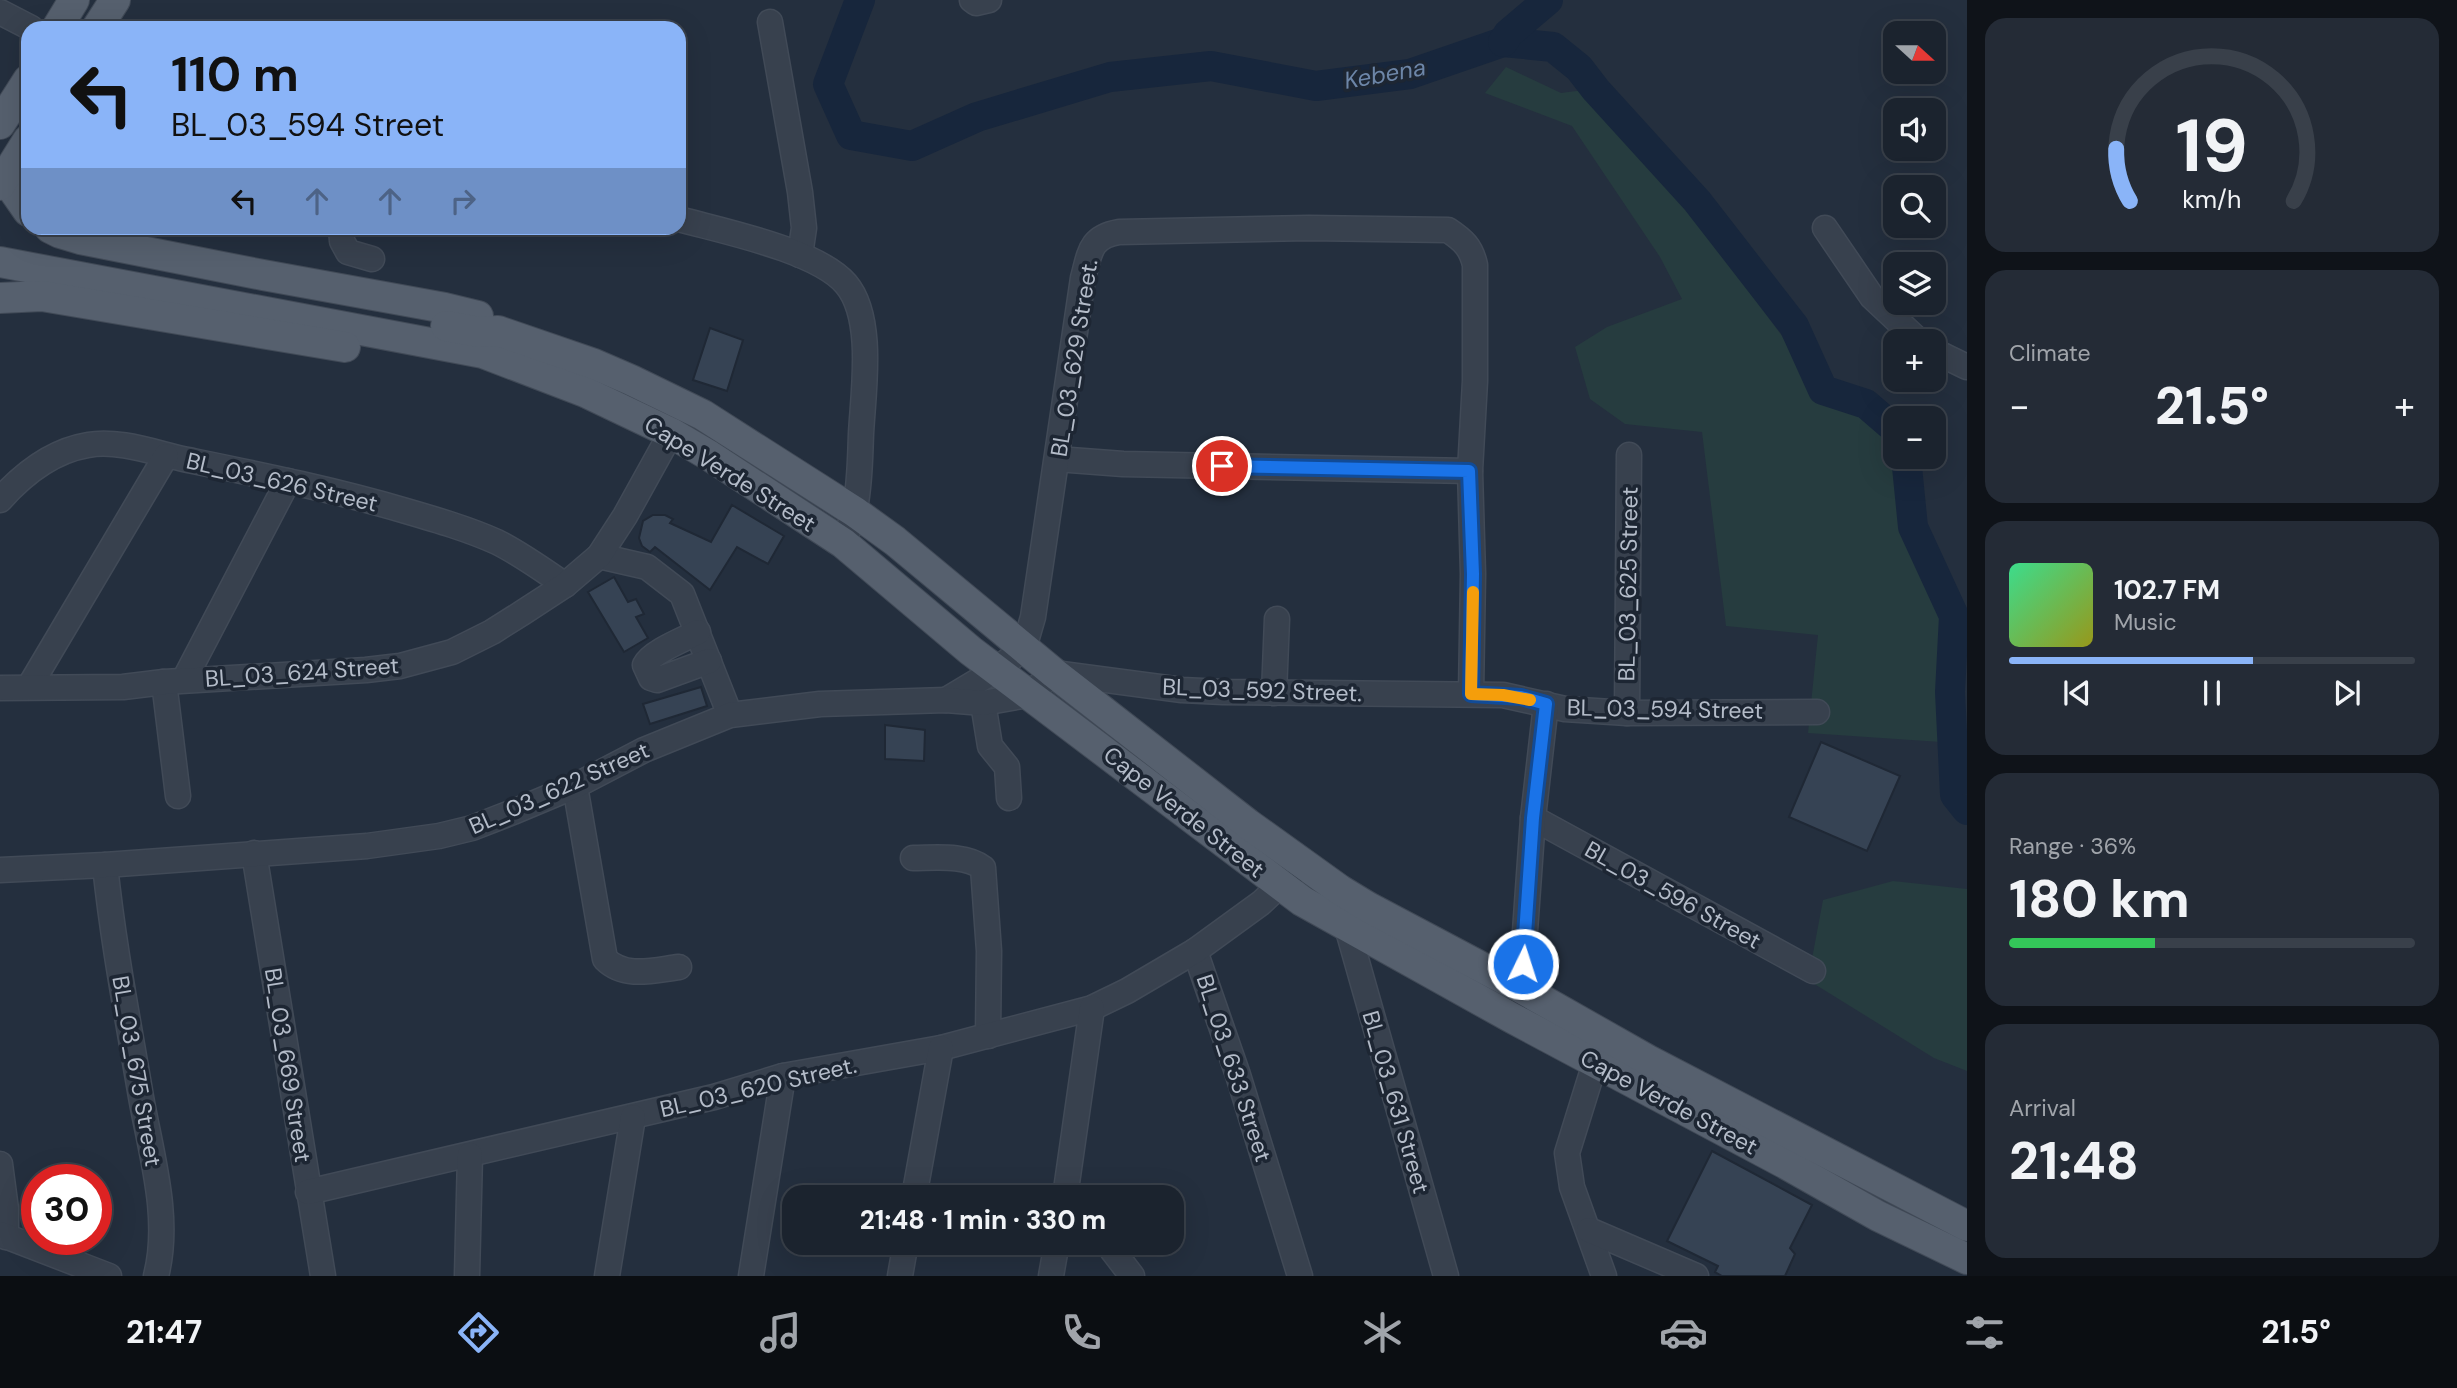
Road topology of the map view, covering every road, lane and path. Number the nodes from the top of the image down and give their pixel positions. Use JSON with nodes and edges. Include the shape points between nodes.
{"nodes":[{"id":1,"x":74,"y":0,"type":"edge"},
{"id":2,"x":115,"y":0,"type":"edge"},
{"id":3,"x":972,"y":0,"type":"edge"},
{"id":4,"x":989,"y":0,"type":"edge"},
{"id":5,"x":0,"y":12,"type":"edge"},
{"id":6,"x":61,"y":21,"type":"edge"},
{"id":7,"x":102,"y":21,"type":"edge"},
{"id":8,"x":771,"y":22,"type":"dead end"},
{"id":9,"x":21,"y":23,"type":"edge"},
{"id":10,"x":21,"y":91,"type":"edge"},
{"id":11,"x":0,"y":124,"type":"edge"},
{"id":12,"x":21,"y":151,"type":"edge"},
{"id":13,"x":2,"y":182,"type":"edge"},
{"id":14,"x":21,"y":203,"type":"edge"},
{"id":15,"x":686,"y":221,"type":"edge"},
{"id":16,"x":1825,"y":228,"type":"dead end"},
{"id":17,"x":67,"y":235,"type":"edge"},
{"id":18,"x":342,"y":235,"type":"edge"},
{"id":19,"x":0,"y":246,"type":"edge"},
{"id":20,"x":800,"y":255,"type":"junction"},
{"id":21,"x":372,"y":258,"type":"dead end"},
{"id":22,"x":0,"y":262,"type":"edge"},
{"id":23,"x":0,"y":298,"type":"edge"},
{"id":24,"x":1906,"y":329,"type":"edge"},
{"id":25,"x":416,"y":331,"type":"junction"},
{"id":26,"x":498,"y":331,"type":"junction"},
{"id":27,"x":1946,"y":357,"type":"edge"},
{"id":28,"x":509,"y":362,"type":"junction"},
{"id":29,"x":1967,"y":367,"type":"edge"},
{"id":30,"x":671,"y":433,"type":"junction"},
{"id":31,"x":1629,"y":455,"type":"dead end"},
{"id":32,"x":166,"y":456,"type":"junction"},
{"id":33,"x":1057,"y":460,"type":"junction"},
{"id":34,"x":1469,"y":471,"type":"junction"},
{"id":35,"x":288,"y":481,"type":"junction"},
{"id":36,"x":0,"y":500,"type":"edge"},
{"id":37,"x":855,"y":512,"type":"junction"},
{"id":38,"x":843,"y":543,"type":"junction"},
{"id":39,"x":599,"y":556,"type":"junction"},
{"id":40,"x":565,"y":584,"type":"junction"},
{"id":41,"x":1277,"y":619,"type":"dead end"},
{"id":42,"x":698,"y":632,"type":"junction"},
{"id":43,"x":1024,"y":648,"type":"junction"},
{"id":44,"x":709,"y":662,"type":"junction"},
{"id":45,"x":996,"y":670,"type":"junction"},
{"id":46,"x":1054,"y":673,"type":"junction"},
{"id":47,"x":174,"y":681,"type":"junction"},
{"id":48,"x":29,"y":687,"type":"junction"},
{"id":49,"x":0,"y":688,"type":"edge"},
{"id":50,"x":1274,"y":693,"type":"junction"},
{"id":51,"x":1471,"y":694,"type":"junction"},
{"id":52,"x":1028,"y":695,"type":"junction"},
{"id":53,"x":946,"y":700,"type":"junction"},
{"id":54,"x":984,"y":703,"type":"junction"},
{"id":55,"x":1546,"y":704,"type":"junction"},
{"id":56,"x":1817,"y":712,"type":"dead end"},
{"id":57,"x":1627,"y":713,"type":"junction"},
{"id":58,"x":730,"y":715,"type":"junction"},
{"id":59,"x":575,"y":786,"type":"junction"},
{"id":60,"x":178,"y":796,"type":"dead end"},
{"id":61,"x":1009,"y":798,"type":"dead end"},
{"id":62,"x":1533,"y":818,"type":"junction"},
{"id":63,"x":254,"y":853,"type":"junction"},
{"id":64,"x":913,"y":858,"type":"dead end"},
{"id":65,"x":1302,"y":864,"type":"junction"},
{"id":66,"x":104,"y":865,"type":"junction"},
{"id":67,"x":0,"y":870,"type":"edge"},
{"id":68,"x":1280,"y":886,"type":"junction"},
{"id":69,"x":1347,"y":927,"type":"junction"},
{"id":70,"x":1195,"y":951,"type":"junction"},
{"id":71,"x":679,"y":967,"type":"dead end"},
{"id":72,"x":1813,"y":971,"type":"dead end"},
{"id":73,"x":1521,"y":988,"type":"junction"},
{"id":74,"x":1092,"y":1008,"type":"junction"},
{"id":75,"x":1512,"y":1018,"type":"junction"},
{"id":76,"x":988,"y":1036,"type":"junction"},
{"id":77,"x":941,"y":1048,"type":"junction"},
{"id":78,"x":1595,"y":1063,"type":"junction"},
{"id":79,"x":783,"y":1076,"type":"junction"},
{"id":80,"x":633,"y":1116,"type":"junction"},
{"id":81,"x":470,"y":1155,"type":"junction"},
{"id":82,"x":0,"y":1164,"type":"edge"},
{"id":83,"x":916,"y":1185,"type":"edge"},
{"id":84,"x":1068,"y":1185,"type":"edge"},
{"id":85,"x":308,"y":1192,"type":"junction"},
{"id":86,"x":1967,"y":1226,"type":"edge"},
{"id":87,"x":1589,"y":1230,"type":"junction"},
{"id":88,"x":3,"y":1236,"type":"edge"},
{"id":89,"x":1964,"y":1249,"type":"edge"},
{"id":90,"x":904,"y":1255,"type":"edge"},
{"id":91,"x":1055,"y":1255,"type":"edge"},
{"id":92,"x":1116,"y":1255,"type":"edge"},
{"id":93,"x":109,"y":1276,"type":"edge"},
{"id":94,"x":156,"y":1276,"type":"edge"},
{"id":95,"x":323,"y":1276,"type":"edge"},
{"id":96,"x":467,"y":1276,"type":"edge"},
{"id":97,"x":607,"y":1276,"type":"edge"},
{"id":98,"x":751,"y":1276,"type":"edge"},
{"id":99,"x":900,"y":1276,"type":"edge"},
{"id":100,"x":1051,"y":1276,"type":"edge"},
{"id":101,"x":1132,"y":1276,"type":"edge"},
{"id":102,"x":1300,"y":1276,"type":"edge"},
{"id":103,"x":1446,"y":1276,"type":"edge"},
{"id":104,"x":1604,"y":1276,"type":"edge"},
{"id":105,"x":1696,"y":1276,"type":"edge"}],
"edges":[{"from":1,"to":6,"type":"main road"},
{"from":2,"to":7,"type":"main road"},
{"from":3,"to":4,"type":"street"},
{"from":5,"to":9,"type":"street"},
{"from":8,"to":20,"type":"street","via":[[800,192],[804,228]]},
{"from":10,"to":11,"type":"main road"},
{"from":12,"to":13,"type":"main road"},
{"from":13,"to":14,"type":"main road"},
{"from":15,"to":20,"type":"street"},
{"from":16,"to":24,"type":"street","via":[[1872,297]]},
{"from":17,"to":26,"type":"main road","via":[[460,311],[480,317]]},
{"from":18,"to":21,"type":"street","via":[[348,252]]},
{"from":19,"to":25,"type":"main road"},
{"from":20,"to":37,"type":"street","via":[[846,284],[860,317],[865,364]]},
{"from":22,"to":25,"type":"main road"},
{"from":23,"to":28,"type":"main road","via":[[42,296],[420,359],[472,365]]},
{"from":25,"to":26,"type":"main road","name":"Cape Verde Street"},
{"from":25,"to":28,"type":"main road","name":"Cape Verde Street"},
{"from":26,"to":37,"type":"main road","name":"Cape Verde Street","via":[[594,364],[702,415]]},
{"from":27,"to":29,"type":"street"},
{"from":28,"to":30,"type":"main road","name":"Cape Verde Street"},
{"from":30,"to":38,"type":"main road","name":"Cape Verde Street"},
{"from":30,"to":39,"type":"street","name":"BL_03_624 Street"},
{"from":31,"to":57,"type":"street","name":"BL_03_625 Street"},
{"from":32,"to":35,"type":"street","name":"BL_03_626 Street"},
{"from":32,"to":36,"type":"street","name":"BL_03_626 Street","via":[[128,446],[73,448],[20,478]]},
{"from":32,"to":48,"type":"street"},
{"from":33,"to":34,"type":"street"},
{"from":33,"to":34,"type":"street","name":"BL_03_629 Street.","via":[[1083,278],[1091,250],[1103,235],[1147,230],[1431,229],[1448,230],[1460,238],[1472,250],[1475,265]]},
{"from":33,"to":43,"type":"street","name":"BL_03_629 Street.","via":[[1033,617]]},
{"from":34,"to":51,"type":"street"},
{"from":35,"to":40,"type":"street","name":"BL_03_626 Street","via":[[454,525],[516,552]]},
{"from":35,"to":47,"type":"street"},
{"from":37,"to":38,"type":"street"},
{"from":37,"to":43,"type":"main road","name":"Cape Verde Street"},
{"from":38,"to":45,"type":"main road","name":"Cape Verde Street"},
{"from":39,"to":40,"type":"street","name":"BL_03_624 Street"},
{"from":39,"to":42,"type":"street","via":[[647,567],[667,581],[682,594]]},
{"from":40,"to":47,"type":"street","name":"BL_03_624 Street","via":[[452,652],[400,666]]},
{"from":41,"to":50,"type":"street"},
{"from":42,"to":44,"type":"street"},
{"from":42,"to":44,"type":"street","via":[[654,654],[645,665],[657,680]]},
{"from":43,"to":45,"type":"street"},
{"from":43,"to":46,"type":"main road","name":"Cape Verde Street"},
{"from":44,"to":58,"type":"street"},
{"from":45,"to":52,"type":"main road","name":"Cape Verde Street"},
{"from":45,"to":53,"type":"street"},
{"from":46,"to":50,"type":"street","name":"BL_03_592 Street.","via":[[1182,690]]},
{"from":46,"to":52,"type":"street"},
{"from":46,"to":65,"type":"main road","name":"Cape Verde Street"},
{"from":47,"to":48,"type":"street","name":"BL_03_624 Street","via":[[123,687]]},
{"from":47,"to":60,"type":"street"},
{"from":48,"to":49,"type":"street","name":"BL_03_624 Street"},
{"from":50,"to":51,"type":"street","name":"BL_03_592 Street."},
{"from":51,"to":55,"type":"street","name":"BL_03_594 Street"},
{"from":52,"to":54,"type":"street","name":"BL_03_622 Street"},
{"from":52,"to":68,"type":"main road","name":"Cape Verde Street"},
{"from":53,"to":54,"type":"street","name":"BL_03_622 Street"},
{"from":53,"to":58,"type":"street","name":"BL_03_622 Street","via":[[820,704]]},
{"from":54,"to":61,"type":"street","via":[[990,746],[1007,768]]},
{"from":55,"to":57,"type":"street","name":"BL_03_594 Street"},
{"from":55,"to":62,"type":"street"},
{"from":56,"to":57,"type":"street","name":"BL_03_594 Street"},
{"from":58,"to":59,"type":"street","name":"BL_03_622 Street","via":[[643,750]]},
{"from":59,"to":63,"type":"street","name":"BL_03_622 Street","via":[[472,828],[439,836]]},
{"from":59,"to":71,"type":"street","via":[[605,959],[635,972]]},
{"from":62,"to":72,"type":"street","name":"BL_03_596 Street"},
{"from":62,"to":73,"type":"street"},
{"from":63,"to":66,"type":"street","name":"BL_03_622 Street"},
{"from":63,"to":85,"type":"street","name":"BL_03_669 Street"},
{"from":64,"to":76,"type":"street","via":[[976,862],[983,868],[989,951]]},
{"from":65,"to":68,"type":"street","name":"BL_03_633 Street"},
{"from":65,"to":73,"type":"main road","name":"Cape Verde Street","via":[[1368,907]]},
{"from":66,"to":67,"type":"street","name":"BL_03_622 Street"},
{"from":66,"to":94,"type":"street","name":"BL_03_675 Street","via":[[159,1198],[161,1247]]},
{"from":68,"to":69,"type":"main road","name":"Cape Verde Street"},
{"from":68,"to":70,"type":"street","name":"BL_03_633 Street"},
{"from":69,"to":75,"type":"main road","name":"Cape Verde Street"},
{"from":69,"to":103,"type":"street","name":"BL_03_631 Street"},
{"from":70,"to":74,"type":"street","name":"BL_03_620 Street."},
{"from":70,"to":102,"type":"street","name":"BL_03_633 Street"},
{"from":73,"to":75,"type":"street"},
{"from":73,"to":86,"type":"main road","name":"Cape Verde Street"},
{"from":74,"to":76,"type":"street","name":"BL_03_620 Street."},
{"from":74,"to":84,"type":"street"},
{"from":75,"to":78,"type":"main road","name":"Cape Verde Street"},
{"from":76,"to":77,"type":"street","name":"BL_03_620 Street."},
{"from":77,"to":79,"type":"street","name":"BL_03_620 Street."},
{"from":77,"to":83,"type":"street"},
{"from":78,"to":87,"type":"street","via":[[1567,1153],[1572,1187]]},
{"from":78,"to":89,"type":"main road","name":"Cape Verde Street","via":[[1878,1216]]},
{"from":79,"to":80,"type":"street","name":"BL_03_620 Street."},
{"from":79,"to":98,"type":"street"},
{"from":80,"to":81,"type":"street","name":"BL_03_620 Street."},
{"from":80,"to":97,"type":"street"},
{"from":81,"to":85,"type":"street","name":"BL_03_620 Street."},
{"from":81,"to":96,"type":"street"},
{"from":82,"to":88,"type":"street","via":[[6,1209]]},
{"from":85,"to":95,"type":"street","name":"BL_03_669 Street"},
{"from":87,"to":104,"type":"street"},
{"from":87,"to":105,"type":"street"},
{"from":88,"to":93,"type":"street"},
{"from":90,"to":99,"type":"street"},
{"from":91,"to":100,"type":"street"},
{"from":92,"to":101,"type":"street"}]}
